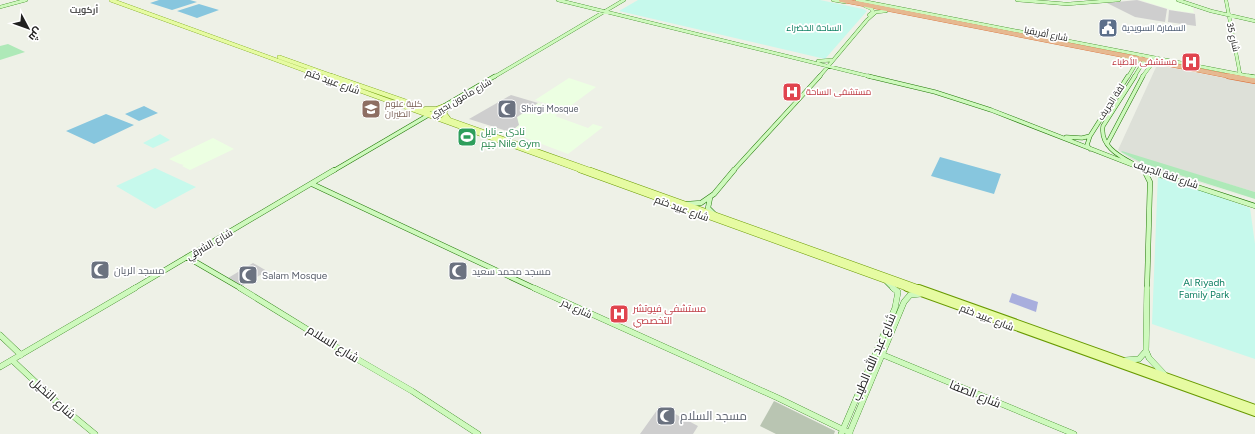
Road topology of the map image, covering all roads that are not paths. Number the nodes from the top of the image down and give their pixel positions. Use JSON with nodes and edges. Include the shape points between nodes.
{"nodes":[{"id":1,"x":26,"y":0,"type":"edge"},
{"id":2,"x":111,"y":0,"type":"edge"},
{"id":3,"x":119,"y":0,"type":"edge"},
{"id":4,"x":558,"y":0,"type":"edge"},
{"id":5,"x":566,"y":0,"type":"edge"},
{"id":6,"x":624,"y":0,"type":"edge"},
{"id":7,"x":628,"y":0,"type":"edge"},
{"id":8,"x":834,"y":0,"type":"edge"},
{"id":9,"x":841,"y":0,"type":"edge"},
{"id":10,"x":849,"y":0,"type":"edge"},
{"id":11,"x":856,"y":0,"type":"edge"},
{"id":12,"x":1017,"y":0,"type":"edge"},
{"id":13,"x":1119,"y":0,"type":"edge"},
{"id":14,"x":1178,"y":0,"type":"edge"},
{"id":15,"x":1226,"y":0,"type":"edge"},
{"id":16,"x":865,"y":6,"type":"junction"},
{"id":17,"x":0,"y":7,"type":"edge"},
{"id":18,"x":607,"y":11,"type":"junction"},
{"id":19,"x":886,"y":11,"type":"junction"},
{"id":20,"x":1228,"y":15,"type":"junction"},
{"id":21,"x":867,"y":20,"type":"junction"},
{"id":22,"x":940,"y":20,"type":"junction"},
{"id":23,"x":1255,"y":21,"type":"edge"},
{"id":24,"x":991,"y":29,"type":"junction"},
{"id":25,"x":1059,"y":39,"type":"junction"},
{"id":26,"x":1052,"y":41,"type":"junction"},
{"id":27,"x":1058,"y":44,"type":"junction"},
{"id":28,"x":1122,"y":56,"type":"junction"},
{"id":29,"x":1139,"y":58,"type":"junction"},
{"id":30,"x":1145,"y":59,"type":"junction"},
{"id":31,"x":833,"y":60,"type":"junction"},
{"id":32,"x":818,"y":61,"type":"junction"},
{"id":33,"x":1158,"y":64,"type":"junction"},
{"id":34,"x":828,"y":65,"type":"junction"},
{"id":35,"x":1134,"y":66,"type":"junction"},
{"id":36,"x":1240,"y":74,"type":"junction"},
{"id":37,"x":1255,"y":80,"type":"edge"},
{"id":38,"x":965,"y":100,"type":"junction"},
{"id":39,"x":446,"y":106,"type":"junction"},
{"id":40,"x":420,"y":111,"type":"junction"},
{"id":41,"x":429,"y":116,"type":"junction"},
{"id":42,"x":448,"y":119,"type":"junction"},
{"id":43,"x":418,"y":122,"type":"junction"},
{"id":44,"x":1090,"y":136,"type":"junction"},
{"id":45,"x":1066,"y":137,"type":"junction"},
{"id":46,"x":1107,"y":144,"type":"junction"},
{"id":47,"x":1088,"y":147,"type":"junction"},
{"id":48,"x":1132,"y":163,"type":"junction"},
{"id":49,"x":1144,"y":170,"type":"junction"},
{"id":50,"x":1150,"y":172,"type":"junction"},
{"id":51,"x":1150,"y":182,"type":"junction"},
{"id":52,"x":312,"y":184,"type":"junction"},
{"id":53,"x":710,"y":198,"type":"junction"},
{"id":54,"x":685,"y":204,"type":"junction"},
{"id":55,"x":1255,"y":204,"type":"edge"},
{"id":56,"x":716,"y":215,"type":"junction"},
{"id":57,"x":187,"y":257,"type":"junction"},
{"id":58,"x":887,"y":282,"type":"junction"},
{"id":59,"x":922,"y":294,"type":"junction"},
{"id":60,"x":1001,"y":320,"type":"junction"},
{"id":61,"x":1016,"y":325,"type":"junction"},
{"id":62,"x":0,"y":335,"type":"edge"},
{"id":63,"x":1146,"y":351,"type":"junction"},
{"id":64,"x":879,"y":353,"type":"junction"},
{"id":65,"x":21,"y":355,"type":"junction"},
{"id":66,"x":12,"y":360,"type":"junction"},
{"id":67,"x":1120,"y":360,"type":"junction"},
{"id":68,"x":0,"y":367,"type":"edge"},
{"id":69,"x":1165,"y":376,"type":"junction"},
{"id":70,"x":1255,"y":408,"type":"edge"},
{"id":71,"x":1255,"y":413,"type":"edge"},
{"id":72,"x":842,"y":432,"type":"edge"},
{"id":73,"x":849,"y":433,"type":"edge"},
{"id":74,"x":95,"y":434,"type":"edge"},
{"id":75,"x":478,"y":434,"type":"edge"},
{"id":76,"x":1074,"y":434,"type":"edge"}],
"edges":[{"from":1,"to":17,"type":"street"},
{"from":2,"to":40,"type":"main road","name":"شارع عبيد ختم"},
{"from":3,"to":40,"type":"main road","name":"شارع عبيد ختم","via":[[410,103]]},
{"from":4,"to":18,"type":"street"},
{"from":5,"to":18,"type":"street"},
{"from":6,"to":18,"type":"street","name":"شارع مأمون بحيري"},
{"from":7,"to":18,"type":"street","name":"شارع مأمون بحيري"},
{"from":8,"to":16,"type":"street","name":"شارع أفريقيا"},
{"from":9,"to":22,"type":"highway","name":"شارع أفريقيا"},
{"from":10,"to":24,"type":"highway","name":"شارع أفريقيا"},
{"from":11,"to":25,"type":"street","name":"شارع أفريقيا"},
{"from":12,"to":13,"type":"street","via":[[1074,4]]},
{"from":14,"to":20,"type":"street"},
{"from":15,"to":20,"type":"street","name":"شارع 35"},
{"from":16,"to":19,"type":"street","name":"شارع أفريقيا"},
{"from":16,"to":21,"type":"street","via":[[873,10]]},
{"from":18,"to":32,"type":"street"},
{"from":18,"to":34,"type":"street"},
{"from":18,"to":39,"type":"street","name":"شارع مأمون بحيري"},
{"from":19,"to":21,"type":"street","via":[[876,12]]},
{"from":19,"to":22,"type":"street","name":"شارع أفريقيا"},
{"from":20,"to":23,"type":"street"},
{"from":20,"to":36,"type":"street","name":"شارع 35"},
{"from":21,"to":31,"type":"street"},
{"from":22,"to":24,"type":"highway","name":"شارع أفريقيا"},
{"from":22,"to":27,"type":"street","name":"شارع أفريقيا"},
{"from":24,"to":26,"type":"highway","name":"شارع أفريقيا"},
{"from":25,"to":26,"type":"highway"},
{"from":25,"to":36,"type":"street","name":"شارع أفريقيا"},
{"from":26,"to":27,"type":"highway"},
{"from":26,"to":29,"type":"highway","name":"شارع أفريقيا"},
{"from":27,"to":28,"type":"street","name":"شارع أفريقيا"},
{"from":28,"to":29,"type":"street","name":"شارع أفريقيا"},
{"from":28,"to":35,"type":"street","via":[[1132,61]]},
{"from":29,"to":30,"type":"highway","name":"شارع أفريقيا"},
{"from":29,"to":35,"type":"street","name":"لفة الجريف"},
{"from":30,"to":33,"type":"street","name":"شارع أفريقيا"},
{"from":30,"to":37,"type":"highway","name":"شارع أفريقيا"},
{"from":30,"to":46,"type":"street","via":[[1103,126],[1101,134]]},
{"from":31,"to":32,"type":"street"},
{"from":31,"to":34,"type":"street"},
{"from":32,"to":34,"type":"street"},
{"from":33,"to":37,"type":"street","name":"شارع أفريقيا"},
{"from":33,"to":46,"type":"street","via":[[1151,65],[1144,73]]},
{"from":34,"to":38,"type":"street"},
{"from":34,"to":53,"type":"street"},
{"from":35,"to":44,"type":"street","name":"لفة الجريف"},
{"from":36,"to":37,"type":"street","name":"شارع أفريقيا"},
{"from":38,"to":45,"type":"street"},
{"from":38,"to":47,"type":"street"},
{"from":39,"to":40,"type":"main road"},
{"from":39,"to":41,"type":"street","name":"شارع مأمون بحيري"},
{"from":39,"to":42,"type":"main road","via":[[444,113]]},
{"from":40,"to":41,"type":"main road","name":"شارع عبيد ختم"},
{"from":40,"to":41,"type":"main road"},
{"from":41,"to":42,"type":"main road","name":"شارع عبيد ختم"},
{"from":41,"to":43,"type":"street","name":"شارع مأمون بحيري"},
{"from":41,"to":43,"type":"street","name":"شارع مأمون بحيري"},
{"from":41,"to":58,"type":"main road","name":"شارع عبيد ختم"},
{"from":42,"to":54,"type":"main road","name":"شارع عبيد ختم"},
{"from":43,"to":52,"type":"street","name":"شارع الشرقي"},
{"from":44,"to":45,"type":"street"},
{"from":44,"to":47,"type":"street","name":"لفة الجريف"},
{"from":45,"to":47,"type":"street"},
{"from":46,"to":48,"type":"street","name":"شارع لفة الجريف","via":[[1114,152]]},
{"from":47,"to":48,"type":"street"},
{"from":47,"to":49,"type":"street","name":"شارع لفة الجريف"},
{"from":48,"to":55,"type":"street","name":"شارع لفة الجريف"},
{"from":49,"to":50,"type":"street","name":"شارع لفة الجريف"},
{"from":49,"to":51,"type":"street"},
{"from":50,"to":51,"type":"street","via":[[1153,177]]},
{"from":50,"to":55,"type":"street","name":"شارع لفة الجريف"},
{"from":51,"to":63,"type":"street"},
{"from":52,"to":57,"type":"street","name":"شارع الشرقي"},
{"from":52,"to":72,"type":"street","name":"شارع بدر","via":[[564,302],[778,398]]},
{"from":53,"to":54,"type":"street","via":[[702,203]]},
{"from":53,"to":56,"type":"street","via":[[708,208]]},
{"from":54,"to":56,"type":"main road","name":"شارع عبيد ختم"},
{"from":56,"to":60,"type":"main road","name":"شارع عبيد ختم"},
{"from":57,"to":65,"type":"street","name":"شارع الشرقي"},
{"from":57,"to":75,"type":"street","name":"شارع السلام","via":[[412,391]]},
{"from":58,"to":59,"type":"main road","name":"شارع عبيد ختم"},
{"from":58,"to":64,"type":"street","name":"شارع عبد الله الطيب","via":[[898,292],[897,302]]},
{"from":59,"to":60,"type":"main road","name":"شارع عبيد ختم"},
{"from":59,"to":64,"type":"street","name":"شارع عبد الله الطيب","via":[[910,294],[906,298]]},
{"from":60,"to":61,"type":"main road","name":"شارع عبيد ختم"},
{"from":61,"to":67,"type":"main road","name":"شارع عبيد ختم"},
{"from":61,"to":71,"type":"main road","name":"شارع عبيد ختم"},
{"from":62,"to":65,"type":"street"},
{"from":63,"to":67,"type":"street","via":[[1139,360]]},
{"from":63,"to":69,"type":"street"},
{"from":64,"to":72,"type":"street","name":"شارع عبد الله الطيب"},
{"from":64,"to":73,"type":"street","name":"شارع عبد الله الطيب"},
{"from":64,"to":76,"type":"street","name":"شارع الصفا"},
{"from":65,"to":66,"type":"street","name":"شارع الشرقي"},
{"from":66,"to":68,"type":"street","name":"شارع الشرقي"},
{"from":66,"to":74,"type":"street","name":"شارع النخيل"},
{"from":67,"to":69,"type":"main road","name":"شارع عبيد ختم"},
{"from":69,"to":70,"type":"main road","name":"شارع عبيد ختم"},
{"from":72,"to":73,"type":"street","name":"شارع بدر"}]}
